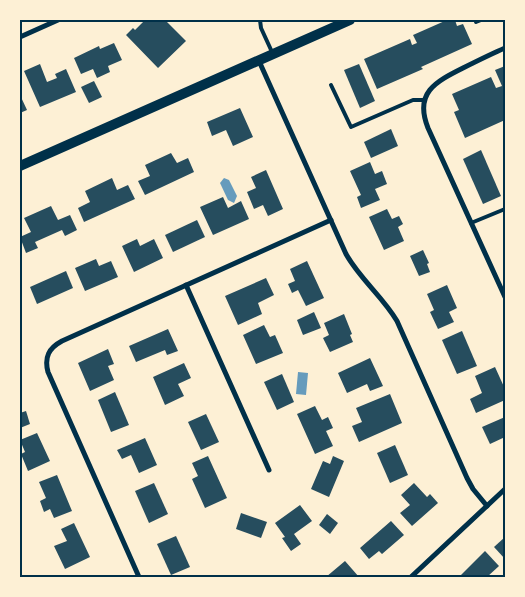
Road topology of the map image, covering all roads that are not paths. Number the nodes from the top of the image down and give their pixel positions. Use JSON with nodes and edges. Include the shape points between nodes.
{"nodes":[{"id":1,"x":58,"y":20,"type":"edge"},
{"id":2,"x":260,"y":20,"type":"edge"},
{"id":3,"x":350,"y":20,"type":"edge"},
{"id":4,"x":481,"y":20,"type":"edge"},
{"id":5,"x":476,"y":22,"type":"dead end"},
{"id":6,"x":20,"y":37,"type":"edge"},
{"id":7,"x":505,"y":48,"type":"edge"},
{"id":8,"x":273,"y":54,"type":"junction"},
{"id":9,"x":259,"y":60,"type":"junction"},
{"id":10,"x":331,"y":85,"type":"dead end"},
{"id":11,"x":424,"y":100,"type":"junction"},
{"id":12,"x":20,"y":166,"type":"edge"},
{"id":13,"x":505,"y":209,"type":"edge"},
{"id":14,"x":331,"y":220,"type":"junction"},
{"id":15,"x":471,"y":223,"type":"junction"},
{"id":16,"x":186,"y":285,"type":"junction"},
{"id":17,"x":505,"y":297,"type":"edge"},
{"id":18,"x":269,"y":470,"type":"dead end"},
{"id":19,"x":505,"y":489,"type":"edge"},
{"id":20,"x":487,"y":506,"type":"junction"},
{"id":21,"x":138,"y":577,"type":"edge"},
{"id":22,"x":412,"y":577,"type":"edge"}],
"edges":[{"from":1,"to":6,"type":"street"},
{"from":2,"to":8,"type":"lane"},
{"from":3,"to":8,"type":"main road"},
{"from":4,"to":5,"type":"lane"},
{"from":7,"to":11,"type":"street","via":[[438,81]]},
{"from":8,"to":9,"type":"main road"},
{"from":9,"to":12,"type":"main road"},
{"from":9,"to":14,"type":"street"},
{"from":10,"to":11,"type":"lane","via":[[351,128],[413,100]]},
{"from":11,"to":15,"type":"street","via":[[425,119]]},
{"from":13,"to":15,"type":"lane"},
{"from":14,"to":16,"type":"street"},
{"from":14,"to":20,"type":"street","via":[[355,268],[397,321],[467,478]]},
{"from":15,"to":17,"type":"street"},
{"from":16,"to":18,"type":"street"},
{"from":16,"to":21,"type":"street","via":[[62,341],[48,352],[48,372]]},
{"from":19,"to":20,"type":"street"},
{"from":20,"to":22,"type":"street"}]}
